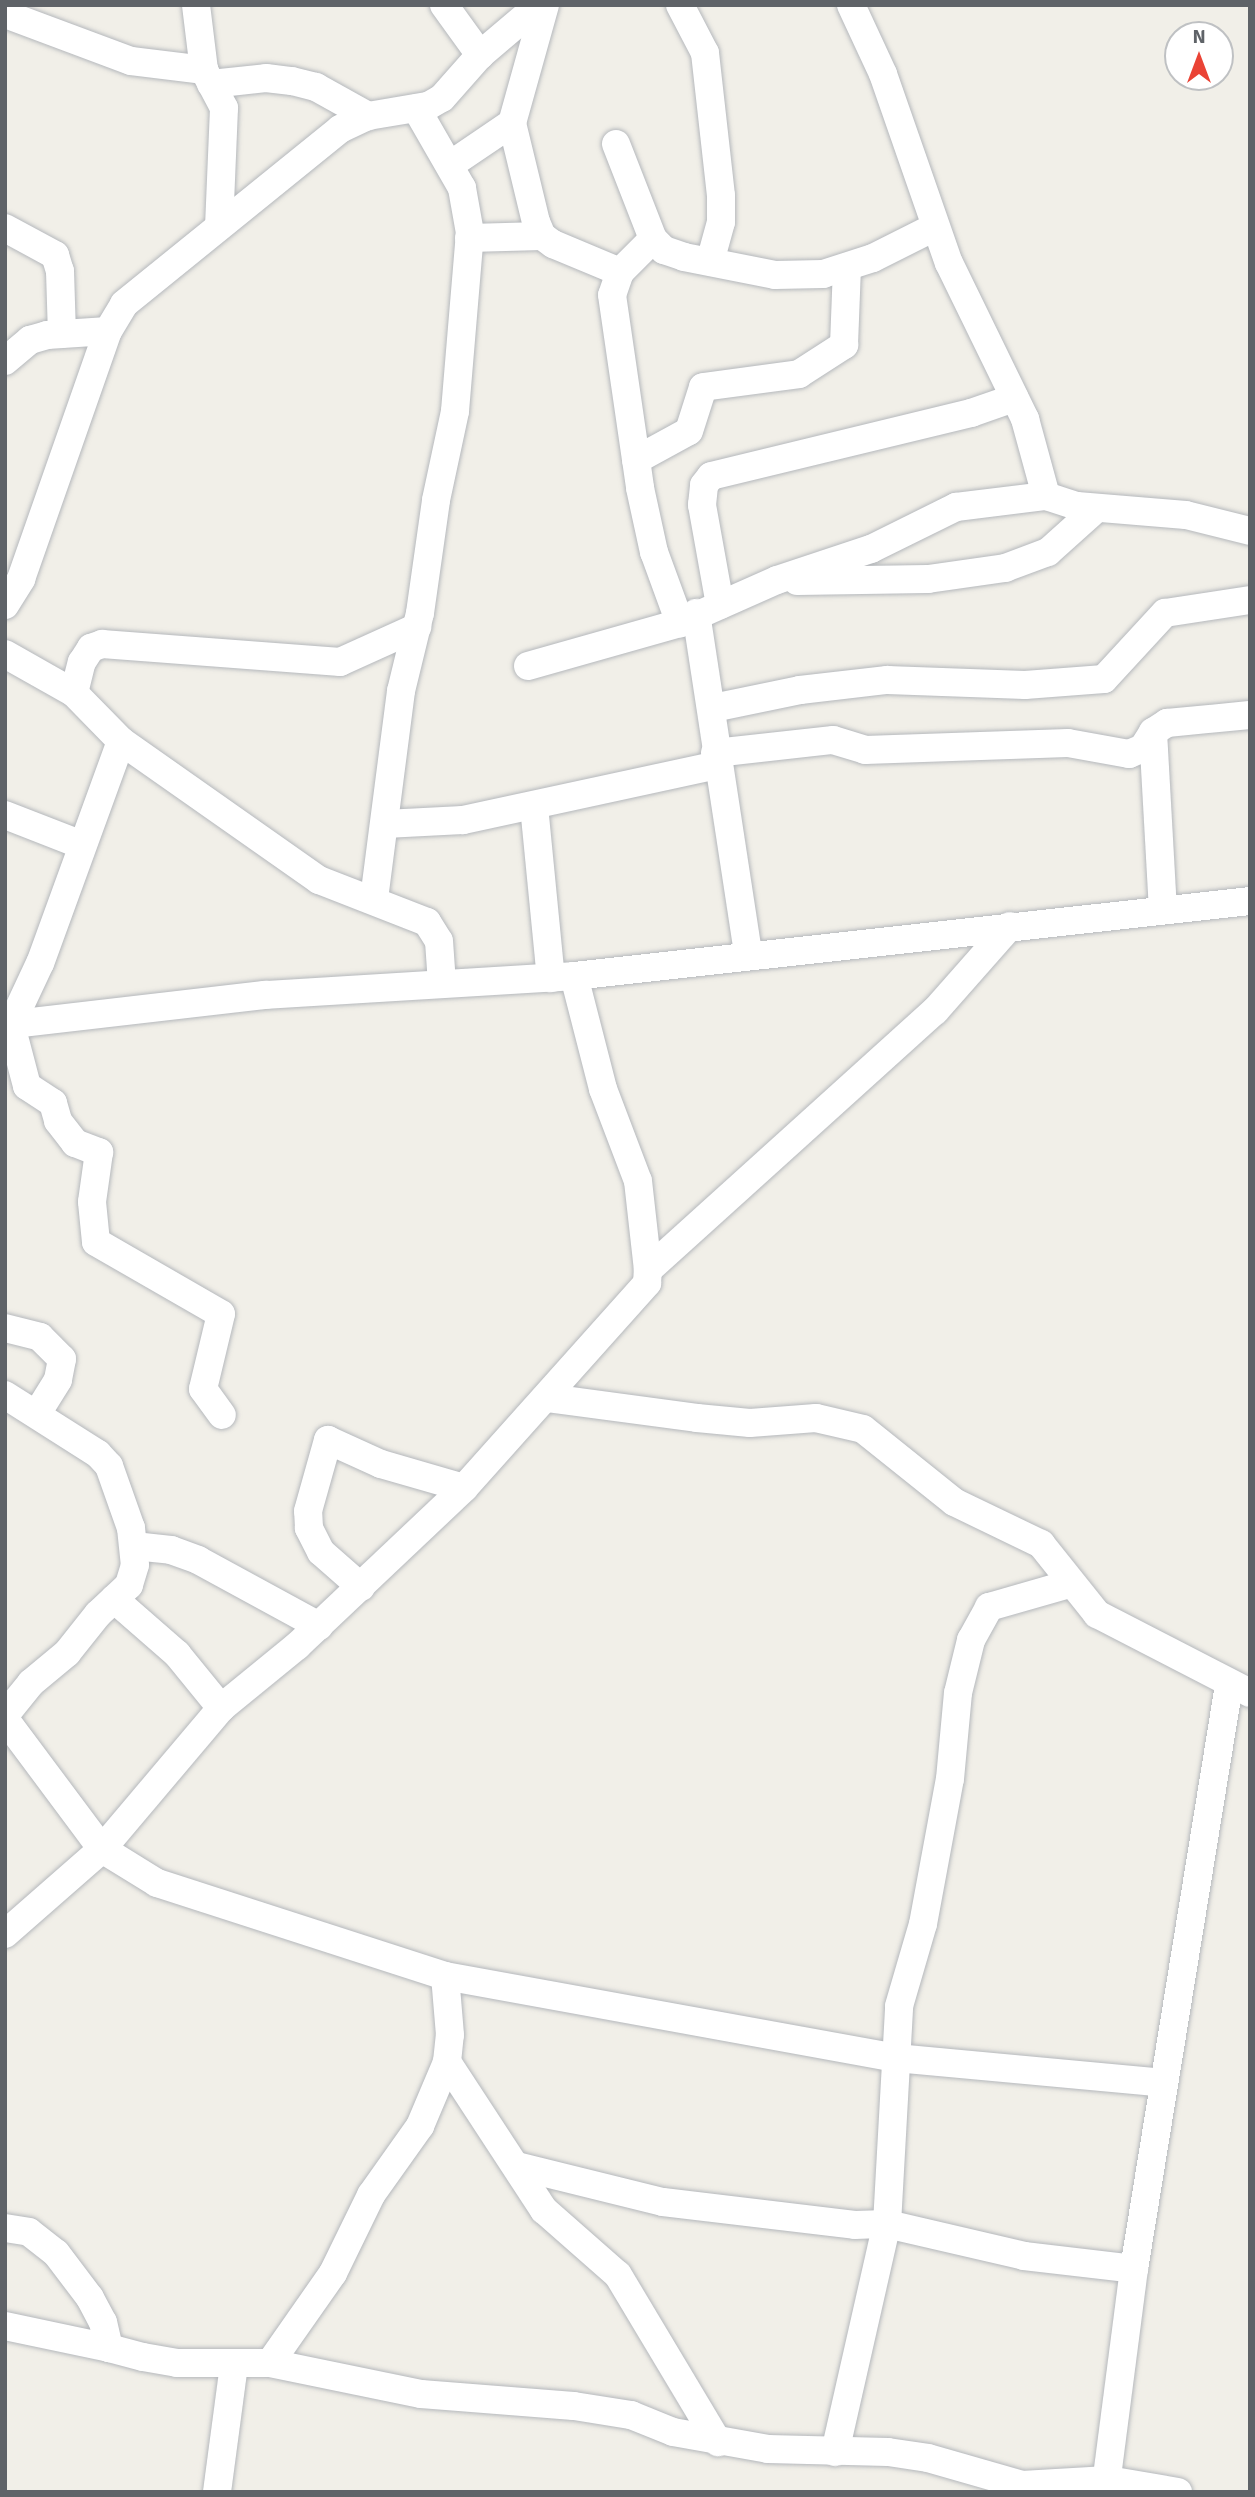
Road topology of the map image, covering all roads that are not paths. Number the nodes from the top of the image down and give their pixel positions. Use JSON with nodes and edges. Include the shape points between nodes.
{"nodes":[{"id":1,"x":196,"y":5,"type":"edge"},
{"id":2,"x":444,"y":5,"type":"edge"},
{"id":3,"x":539,"y":5,"type":"edge"},
{"id":4,"x":545,"y":5,"type":"edge"},
{"id":5,"x":680,"y":5,"type":"edge"},
{"id":6,"x":851,"y":5,"type":"edge"},
{"id":7,"x":5,"y":14,"type":"edge"},
{"id":8,"x":480,"y":55,"type":"junction"},
{"id":9,"x":207,"y":77,"type":"junction"},
{"id":10,"x":416,"y":108,"type":"junction"},
{"id":11,"x":368,"y":116,"type":"junction"},
{"id":12,"x":512,"y":123,"type":"junction"},
{"id":13,"x":616,"y":144,"type":"dead end"},
{"id":14,"x":450,"y":165,"type":"junction"},
{"id":15,"x":219,"y":226,"type":"junction"},
{"id":16,"x":935,"y":227,"type":"junction"},
{"id":17,"x":5,"y":228,"type":"edge"},
{"id":18,"x":542,"y":236,"type":"junction"},
{"id":19,"x":469,"y":238,"type":"junction"},
{"id":20,"x":653,"y":239,"type":"junction"},
{"id":21,"x":710,"y":262,"type":"junction"},
{"id":22,"x":847,"y":267,"type":"junction"},
{"id":23,"x":620,"y":272,"type":"junction"},
{"id":24,"x":108,"y":331,"type":"junction"},
{"id":25,"x":61,"y":334,"type":"junction"},
{"id":26,"x":5,"y":361,"type":"edge"},
{"id":27,"x":1014,"y":398,"type":"junction"},
{"id":28,"x":636,"y":460,"type":"junction"},
{"id":29,"x":1046,"y":496,"type":"junction"},
{"id":30,"x":1096,"y":509,"type":"junction"},
{"id":31,"x":1250,"y":531,"type":"edge"},
{"id":32,"x":777,"y":580,"type":"junction"},
{"id":33,"x":1250,"y":600,"type":"edge"},
{"id":34,"x":5,"y":605,"type":"edge"},
{"id":35,"x":698,"y":614,"type":"junction"},
{"id":36,"x":417,"y":627,"type":"junction"},
{"id":37,"x":5,"y":654,"type":"edge"},
{"id":38,"x":528,"y":666,"type":"dead end"},
{"id":39,"x":74,"y":693,"type":"junction"},
{"id":40,"x":713,"y":708,"type":"junction"},
{"id":41,"x":1250,"y":715,"type":"edge"},
{"id":42,"x":1153,"y":732,"type":"junction"},
{"id":43,"x":121,"y":741,"type":"junction"},
{"id":44,"x":716,"y":759,"type":"junction"},
{"id":45,"x":534,"y":806,"type":"junction"},
{"id":46,"x":5,"y":815,"type":"edge"},
{"id":47,"x":385,"y":824,"type":"junction"},
{"id":48,"x":82,"y":845,"type":"junction"},
{"id":49,"x":374,"y":898,"type":"junction"},
{"id":50,"x":1250,"y":901,"type":"edge"},
{"id":51,"x":1163,"y":910,"type":"junction"},
{"id":52,"x":1010,"y":926,"type":"junction"},
{"id":53,"x":748,"y":954,"type":"junction"},
{"id":54,"x":563,"y":977,"type":"junction"},
{"id":55,"x":442,"y":984,"type":"junction"},
{"id":56,"x":8,"y":1025,"type":"edge"},
{"id":57,"x":648,"y":1270,"type":"junction"},
{"id":58,"x":5,"y":1328,"type":"edge"},
{"id":59,"x":5,"y":1395,"type":"edge"},
{"id":60,"x":548,"y":1398,"type":"junction"},
{"id":61,"x":37,"y":1413,"type":"junction"},
{"id":62,"x":222,"y":1415,"type":"dead end"},
{"id":63,"x":464,"y":1488,"type":"junction"},
{"id":64,"x":134,"y":1546,"type":"junction"},
{"id":65,"x":1069,"y":1584,"type":"junction"},
{"id":66,"x":361,"y":1587,"type":"junction"},
{"id":67,"x":114,"y":1599,"type":"junction"},
{"id":68,"x":319,"y":1626,"type":"junction"},
{"id":69,"x":1240,"y":1689,"type":"edge"},
{"id":70,"x":7,"y":1707,"type":"edge"},
{"id":71,"x":222,"y":1708,"type":"junction"},
{"id":72,"x":102,"y":1849,"type":"junction"},
{"id":73,"x":5,"y":1934,"type":"edge"},
{"id":74,"x":445,"y":1976,"type":"junction"},
{"id":75,"x":895,"y":2058,"type":"junction"},
{"id":76,"x":447,"y":2062,"type":"junction"},
{"id":77,"x":1164,"y":2083,"type":"junction"},
{"id":78,"x":517,"y":2166,"type":"junction"},
{"id":79,"x":887,"y":2224,"type":"junction"},
{"id":80,"x":5,"y":2228,"type":"edge"},
{"id":81,"x":1134,"y":2269,"type":"junction"},
{"id":82,"x":5,"y":2326,"type":"edge"},
{"id":83,"x":109,"y":2348,"type":"junction"},
{"id":84,"x":270,"y":2363,"type":"junction"},
{"id":85,"x":234,"y":2365,"type":"junction"},
{"id":86,"x":719,"y":2442,"type":"junction"},
{"id":87,"x":835,"y":2452,"type":"junction"},
{"id":88,"x":1106,"y":2486,"type":"edge"},
{"id":89,"x":217,"y":2492,"type":"edge"},
{"id":90,"x":1178,"y":2492,"type":"edge"}],
"edges":[{"from":1,"to":9,"type":"street"},
{"from":2,"to":8,"type":"street"},
{"from":3,"to":8,"type":"street"},
{"from":4,"to":12,"type":"street"},
{"from":5,"to":21,"type":"street","via":[[705,52],[721,196],[721,222]]},
{"from":6,"to":16,"type":"street","via":[[883,74]]},
{"from":7,"to":9,"type":"street","via":[[131,61]]},
{"from":8,"to":10,"type":"street","via":[[442,98]]},
{"from":9,"to":11,"type":"street","via":[[292,81],[316,87]]},
{"from":9,"to":15,"type":"street","via":[[224,108]]},
{"from":10,"to":11,"type":"street"},
{"from":10,"to":14,"type":"street"},
{"from":11,"to":15,"type":"street","via":[[340,129]]},
{"from":12,"to":14,"type":"street"},
{"from":12,"to":18,"type":"street"},
{"from":13,"to":20,"type":"street"},
{"from":14,"to":19,"type":"street","via":[[466,200]]},
{"from":15,"to":24,"type":"street","via":[[142,286],[124,304]]},
{"from":16,"to":22,"type":"street"},
{"from":16,"to":27,"type":"street"},
{"from":17,"to":25,"type":"street","via":[[55,255],[60,271]]},
{"from":18,"to":19,"type":"street"},
{"from":18,"to":23,"type":"street"},
{"from":19,"to":36,"type":"street","via":[[455,411]]},
{"from":20,"to":21,"type":"street","via":[[664,250]]},
{"from":20,"to":23,"type":"street"},
{"from":21,"to":22,"type":"street","via":[[799,277]]},
{"from":22,"to":28,"type":"street","via":[[844,345],[799,374],[703,387],[689,431]]},
{"from":23,"to":28,"type":"street","via":[[612,295]]},
{"from":24,"to":25,"type":"street"},
{"from":24,"to":34,"type":"street","via":[[59,479],[21,579]]},
{"from":25,"to":26,"type":"street","via":[[30,340]]},
{"from":27,"to":29,"type":"street","via":[[1025,419]]},
{"from":27,"to":35,"type":"street","via":[[971,413],[711,476],[704,485],[702,505]]},
{"from":28,"to":35,"type":"street","via":[[654,552]]},
{"from":29,"to":30,"type":"street"},
{"from":29,"to":32,"type":"street","via":[[965,504],[872,549]]},
{"from":30,"to":31,"type":"street","via":[[1186,515]]},
{"from":30,"to":32,"type":"street","via":[[1048,552],[1005,568],[928,579]]},
{"from":32,"to":35,"type":"street"},
{"from":33,"to":40,"type":"street","via":[[1165,612],[1104,679],[1025,685],[887,680],[800,690]]},
{"from":35,"to":38,"type":"street"},
{"from":35,"to":40,"type":"street"},
{"from":36,"to":39,"type":"street","via":[[340,662],[102,644],[91,648],[82,662]]},
{"from":36,"to":47,"type":"street","via":[[401,691]]},
{"from":37,"to":39,"type":"street"},
{"from":39,"to":43,"type":"street"},
{"from":40,"to":44,"type":"street"},
{"from":41,"to":42,"type":"street","via":[[1167,723]]},
{"from":42,"to":44,"type":"street","via":[[1143,748],[1129,754],[1068,743],[865,750],[833,740]]},
{"from":42,"to":51,"type":"street"},
{"from":43,"to":48,"type":"street"},
{"from":43,"to":49,"type":"street","via":[[318,880]]},
{"from":44,"to":45,"type":"street"},
{"from":44,"to":53,"type":"street"},
{"from":45,"to":47,"type":"street","via":[[463,820]]},
{"from":45,"to":54,"type":"street"},
{"from":46,"to":48,"type":"street"},
{"from":47,"to":49,"type":"street"},
{"from":48,"to":56,"type":"street","via":[[40,963]]},
{"from":49,"to":55,"type":"street","via":[[427,922],[439,941]]},
{"from":50,"to":51,"type":"street"},
{"from":51,"to":52,"type":"street"},
{"from":52,"to":53,"type":"street"},
{"from":52,"to":57,"type":"street","via":[[935,1011]]},
{"from":53,"to":54,"type":"street"},
{"from":54,"to":55,"type":"street"},
{"from":54,"to":57,"type":"street","via":[[638,1181]]},
{"from":55,"to":56,"type":"street","via":[[265,995]]},
{"from":56,"to":62,"type":"street","via":[[27,1086],[53,1103],[58,1121],[75,1143],[99,1153],[92,1202],[96,1242],[221,1314],[203,1389]]},
{"from":57,"to":60,"type":"street","via":[[647,1283]]},
{"from":58,"to":61,"type":"street","via":[[40,1337],[62,1359],[58,1380]]},
{"from":59,"to":61,"type":"street"},
{"from":60,"to":63,"type":"street"},
{"from":60,"to":65,"type":"street","via":[[750,1423],[816,1418],[863,1429],[954,1502],[1030,1536]]},
{"from":61,"to":64,"type":"street","via":[[109,1466]]},
{"from":63,"to":66,"type":"street"},
{"from":63,"to":66,"type":"street","via":[[381,1464],[328,1440],[309,1511],[309,1528],[321,1552]]},
{"from":64,"to":67,"type":"street","via":[[133,1576]]},
{"from":64,"to":68,"type":"street","via":[[171,1550],[198,1560]]},
{"from":65,"to":69,"type":"street","via":[[1097,1614]]},
{"from":65,"to":75,"type":"street","via":[[989,1607],[971,1640],[958,1693],[950,1779],[923,1924],[899,2006]]},
{"from":66,"to":68,"type":"street"},
{"from":67,"to":70,"type":"street"},
{"from":67,"to":71,"type":"street","via":[[177,1654]]},
{"from":68,"to":71,"type":"street"},
{"from":69,"to":77,"type":"street"},
{"from":70,"to":72,"type":"street"},
{"from":71,"to":72,"type":"street"},
{"from":72,"to":73,"type":"street"},
{"from":72,"to":74,"type":"street","via":[[157,1883]]},
{"from":74,"to":75,"type":"street"},
{"from":74,"to":76,"type":"street","via":[[450,2035]]},
{"from":75,"to":77,"type":"street"},
{"from":75,"to":79,"type":"street"},
{"from":76,"to":78,"type":"street","via":[[485,2125]]},
{"from":76,"to":84,"type":"street","via":[[420,2126],[371,2195],[333,2273]]},
{"from":77,"to":81,"type":"street"},
{"from":78,"to":79,"type":"street","via":[[663,2202],[855,2225]]},
{"from":78,"to":86,"type":"street","via":[[544,2210],[618,2275]]},
{"from":79,"to":81,"type":"street","via":[[1024,2256]]},
{"from":79,"to":87,"type":"street"},
{"from":80,"to":83,"type":"street","via":[[29,2232],[56,2253],[90,2298],[103,2322]]},
{"from":81,"to":88,"type":"street"},
{"from":82,"to":83,"type":"street"},
{"from":83,"to":85,"type":"street","via":[[177,2363]]},
{"from":84,"to":85,"type":"street"},
{"from":84,"to":86,"type":"street","via":[[421,2394],[631,2415],[673,2432]]},
{"from":85,"to":89,"type":"street"},
{"from":86,"to":87,"type":"street"},
{"from":87,"to":88,"type":"street","via":[[928,2458],[1022,2485]]},
{"from":88,"to":90,"type":"street"}]}
